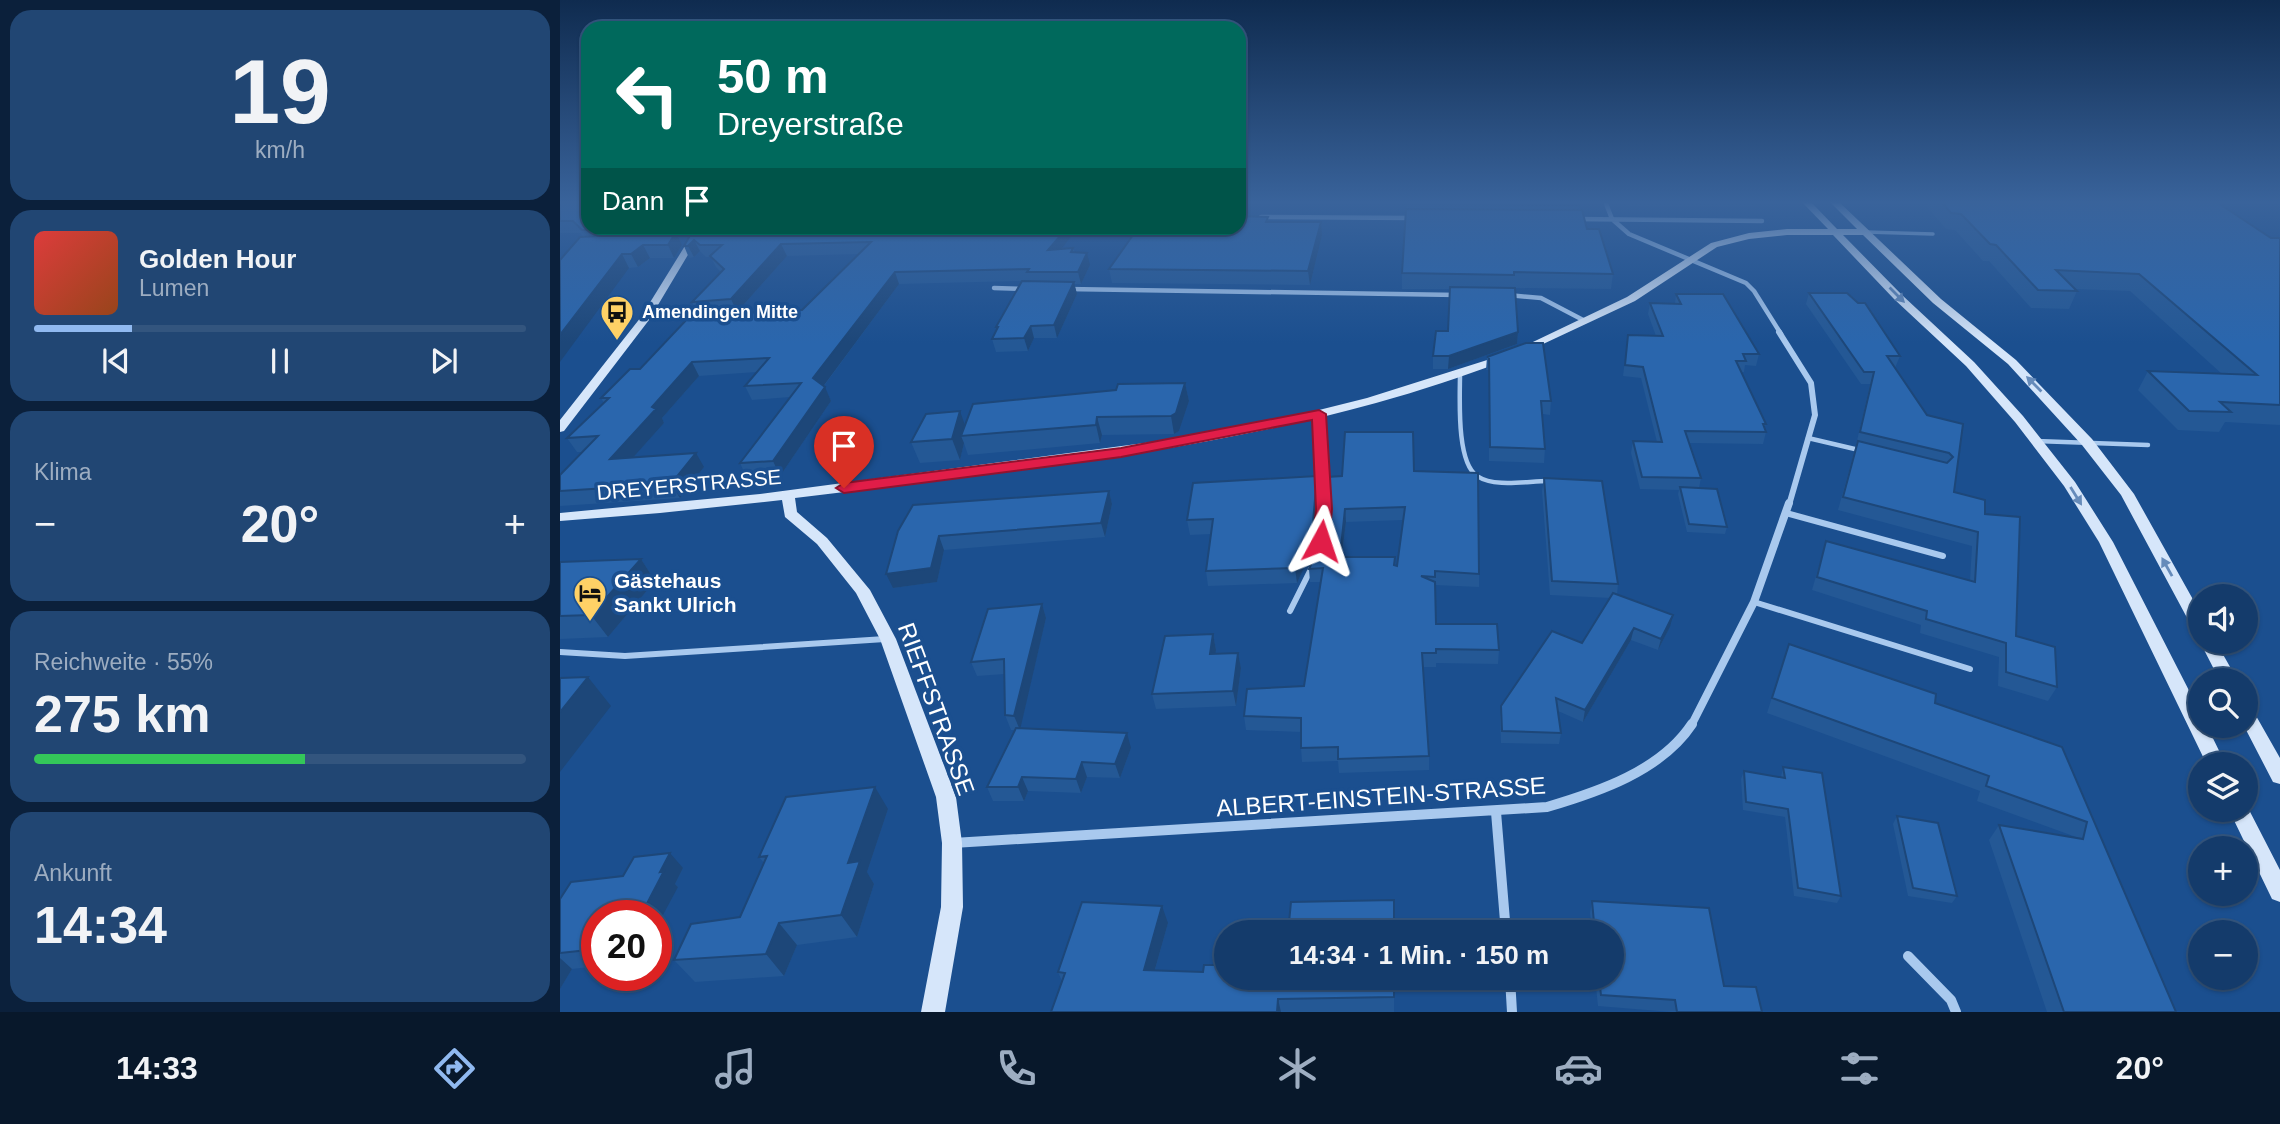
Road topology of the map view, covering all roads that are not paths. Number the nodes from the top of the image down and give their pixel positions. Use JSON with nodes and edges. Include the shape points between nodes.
{"nodes":[{"id":1,"x":690,"y":248,"type":"edge"},
{"id":2,"x":1661,"y":248,"type":"edge"},
{"id":3,"x":1708,"y":248,"type":"edge"},
{"id":4,"x":1851,"y":248,"type":"edge"},
{"id":5,"x":1883,"y":248,"type":"edge"},
{"id":6,"x":1688,"y":260,"type":"junction"},
{"id":7,"x":994,"y":288,"type":"edge"},
{"id":8,"x":1036,"y":289,"type":"edge"},
{"id":9,"x":1064,"y":289,"type":"edge"},
{"id":10,"x":1468,"y":295,"type":"edge"},
{"id":11,"x":1495,"y":295,"type":"edge"},
{"id":12,"x":1585,"y":321,"type":"junction"},
{"id":13,"x":1460,"y":374,"type":"junction"},
{"id":14,"x":1319,"y":414,"type":"junction"},
{"id":15,"x":560,"y":428,"type":"edge"},
{"id":16,"x":1808,"y":438,"type":"junction"},
{"id":17,"x":2036,"y":441,"type":"junction"},
{"id":18,"x":2087,"y":442,"type":"junction"},
{"id":19,"x":2148,"y":444,"type":"dead end"},
{"id":20,"x":1862,"y":451,"type":"edge"},
{"id":21,"x":1552,"y":482,"type":"edge"},
{"id":22,"x":788,"y":495,"type":"junction"},
{"id":23,"x":1786,"y":513,"type":"junction"},
{"id":24,"x":560,"y":517,"type":"edge"},
{"id":25,"x":1943,"y":556,"type":"dead end"},
{"id":26,"x":1754,"y":602,"type":"junction"},
{"id":27,"x":2188,"y":605,"type":"edge"},
{"id":28,"x":1290,"y":611,"type":"dead end"},
{"id":29,"x":888,"y":639,"type":"junction"},
{"id":30,"x":560,"y":652,"type":"edge"},
{"id":31,"x":1970,"y":669,"type":"dead end"},
{"id":32,"x":2258,"y":736,"type":"edge"},
{"id":33,"x":2211,"y":752,"type":"edge"},
{"id":34,"x":2280,"y":776,"type":"edge"},
{"id":35,"x":1496,"y":812,"type":"junction"},
{"id":36,"x":2245,"y":822,"type":"edge"},
{"id":37,"x":952,"y":843,"type":"junction"},
{"id":38,"x":2280,"y":892,"type":"edge"},
{"id":39,"x":1505,"y":920,"type":"edge"},
{"id":40,"x":1908,"y":956,"type":"dead end"},
{"id":41,"x":1511,"y":990,"type":"edge"},
{"id":42,"x":933,"y":1012,"type":"edge"},
{"id":43,"x":1512,"y":1012,"type":"edge"},
{"id":44,"x":1956,"y":1012,"type":"edge"}],
"edges":[{"from":1,"to":15,"type":"street","via":[[645,318]]},
{"from":2,"to":6,"type":"street","name":"ALBERT-EINSTEIN-STRASSE"},
{"from":3,"to":6,"type":"street","name":"DREYERSTRASSE"},
{"from":4,"to":17,"type":"street","one_way":true,"via":[[1970,364]]},
{"from":18,"to":5,"type":"street","one_way":true,"via":[[2012,362],[1937,301]]},
{"from":6,"to":12,"type":"street","name":"DREYERSTRASSE","via":[[1631,299]]},
{"from":6,"to":16,"type":"street","name":"ALBERT-EINSTEIN-STRASSE","via":[[1746,283],[1762,303],[1811,383],[1815,415]]},
{"from":7,"to":8,"type":"street"},
{"from":9,"to":10,"type":"street"},
{"from":11,"to":12,"type":"street","via":[[1541,298]]},
{"from":12,"to":13,"type":"street","name":"DREYERSTRASSE"},
{"from":13,"to":14,"type":"street","name":"DREYERSTRASSE"},
{"from":13,"to":21,"type":"lane","via":[[1464,456],[1469,470],[1477,477],[1494,480]]},
{"from":14,"to":22,"type":"street","name":"DREYERSTRASSE","via":[[1121,452]]},
{"from":14,"to":28,"type":"lane","via":[[1324,509],[1321,541]]},
{"from":16,"to":20,"type":"lane"},
{"from":16,"to":23,"type":"street","name":"ALBERT-EINSTEIN-STRASSE"},
{"from":17,"to":18,"type":"lane"},
{"from":17,"to":33,"type":"street","one_way":true,"via":[[2106,542]]},
{"from":18,"to":19,"type":"lane"},
{"from":27,"to":18,"type":"street","one_way":true,"via":[[2127,494]]},
{"from":22,"to":24,"type":"street","name":"DREYERSTRASSE"},
{"from":22,"to":29,"type":"street","name":"RIEFFSTRASSE","via":[[790,514],[822,541],[854,580]]},
{"from":23,"to":25,"type":"lane"},
{"from":23,"to":26,"type":"street","name":"ALBERT-EINSTEIN-STRASSE"},
{"from":26,"to":31,"type":"lane"},
{"from":26,"to":35,"type":"street","name":"ALBERT-EINSTEIN-STRASSE","via":[[1695,719],[1682,739],[1662,756],[1597,792],[1547,807]]},
{"from":29,"to":30,"type":"lane","via":[[625,656]]},
{"from":29,"to":37,"type":"street","name":"RIEFFSTRASSE","via":[[946,797]]},
{"from":32,"to":34,"type":"street"},
{"from":35,"to":37,"type":"street","name":"ALBERT-EINSTEIN-STRASSE"},
{"from":35,"to":39,"type":"street"},
{"from":36,"to":38,"type":"street"},
{"from":37,"to":42,"type":"street","name":"RIEFFSTRASSE","via":[[952,907]]},
{"from":40,"to":44,"type":"street","via":[[1951,1000]]},
{"from":41,"to":43,"type":"street"}]}
